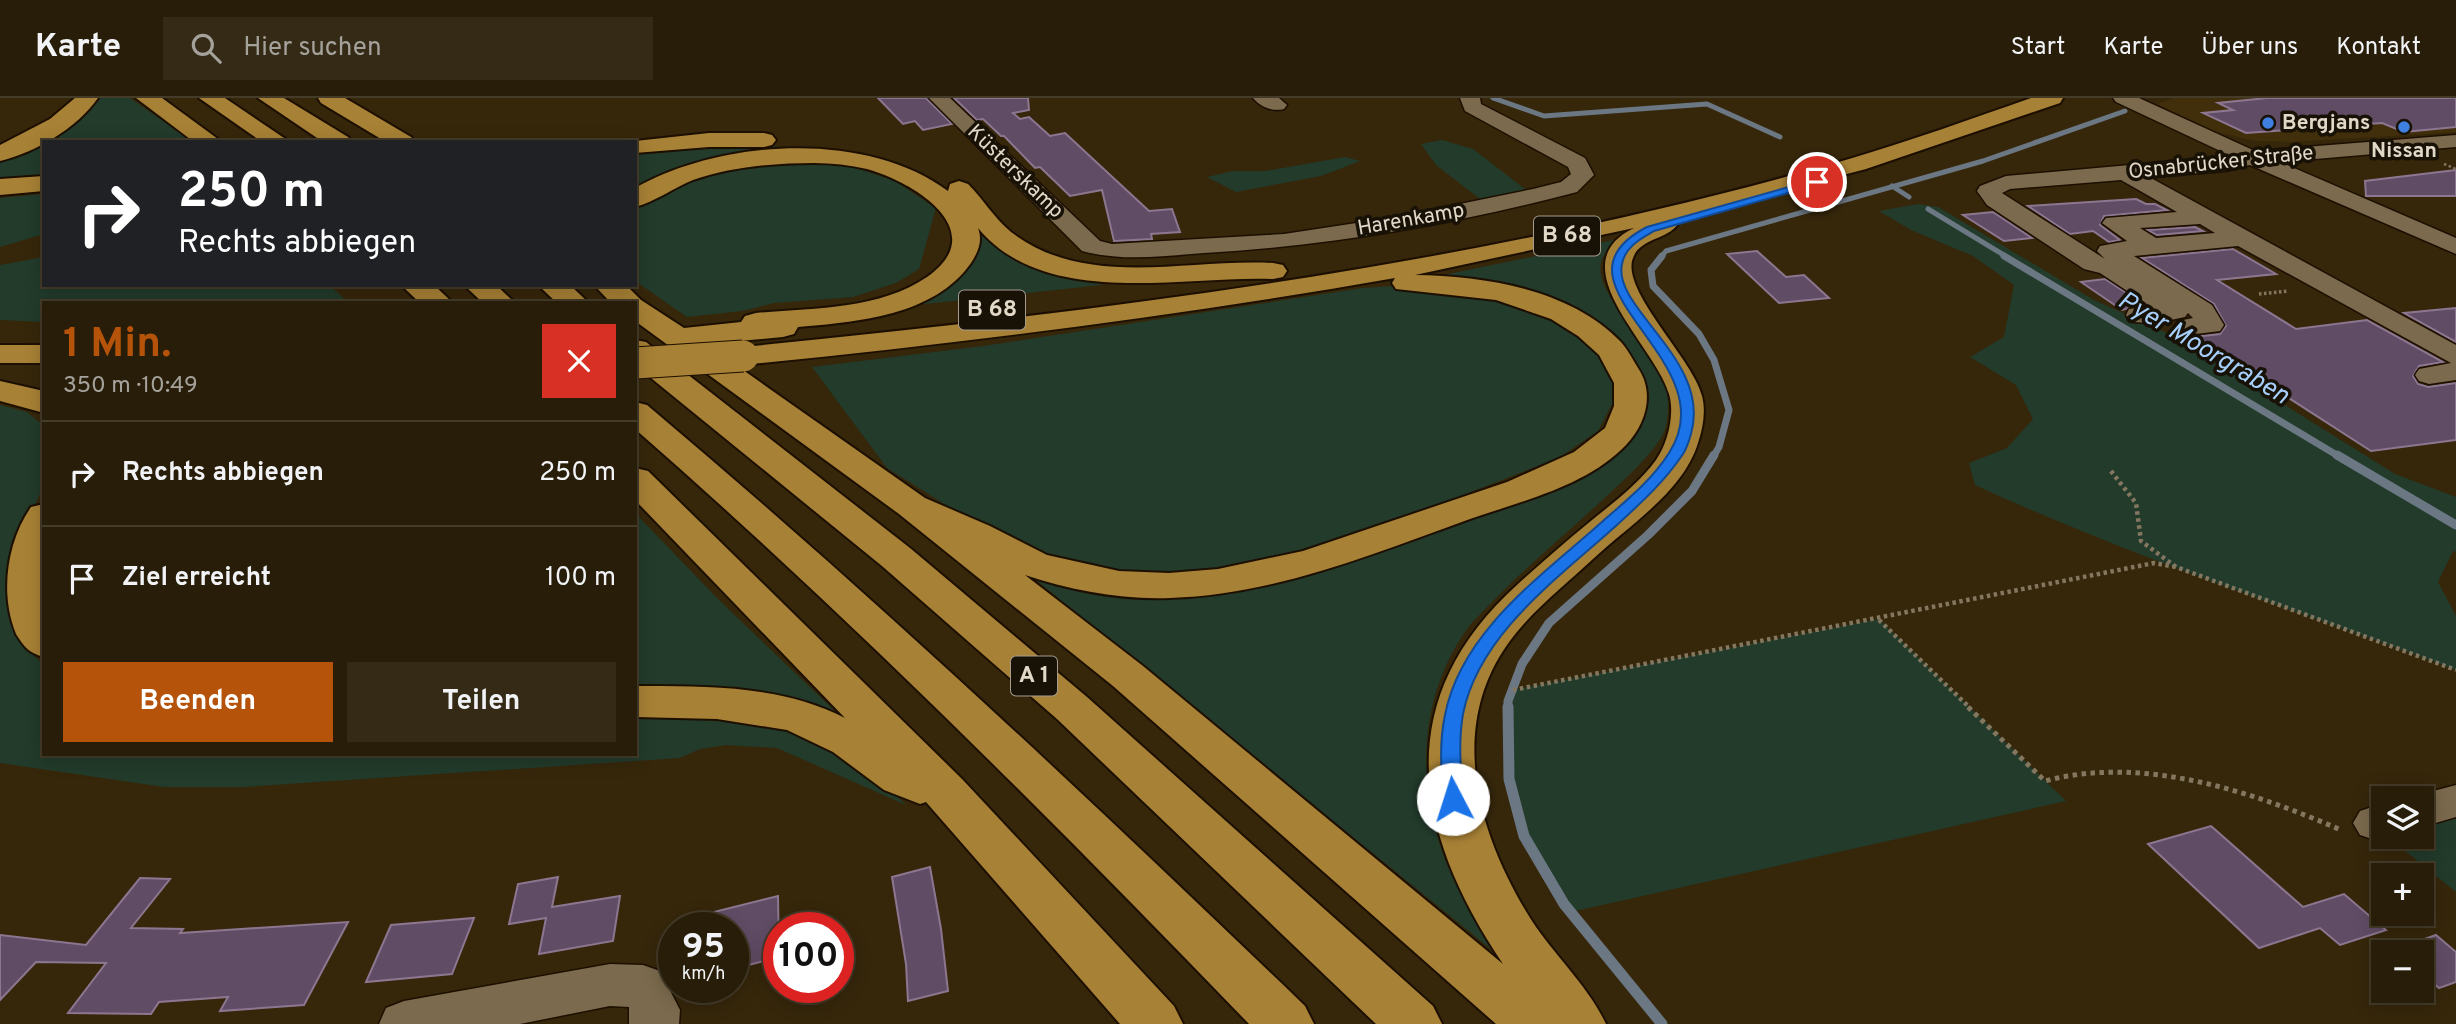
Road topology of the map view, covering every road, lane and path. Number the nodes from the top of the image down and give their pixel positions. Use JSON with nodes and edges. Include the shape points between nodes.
{"nodes":[{"id":1,"x":87,"y":98,"type":"edge"},
{"id":2,"x":147,"y":98,"type":"edge"},
{"id":3,"x":209,"y":98,"type":"edge"},
{"id":4,"x":269,"y":98,"type":"edge"},
{"id":5,"x":329,"y":98,"type":"edge"},
{"id":6,"x":939,"y":98,"type":"edge"},
{"id":7,"x":1470,"y":98,"type":"edge"},
{"id":8,"x":1984,"y":98,"type":"edge"},
{"id":9,"x":2052,"y":98,"type":"edge"},
{"id":10,"x":2123,"y":98,"type":"edge"},
{"id":11,"x":397,"y":138,"type":"edge"},
{"id":12,"x":207,"y":140,"type":"edge"},
{"id":13,"x":275,"y":140,"type":"edge"},
{"id":14,"x":337,"y":140,"type":"edge"},
{"id":15,"x":2456,"y":141,"type":"edge"},
{"id":16,"x":2420,"y":144,"type":"junction"},
{"id":17,"x":637,"y":146,"type":"edge"},
{"id":18,"x":0,"y":154,"type":"edge"},
{"id":19,"x":2252,"y":158,"type":"junction"},
{"id":20,"x":2456,"y":159,"type":"edge"},
{"id":21,"x":1828,"y":173,"type":"junction"},
{"id":22,"x":2125,"y":173,"type":"junction"},
{"id":23,"x":42,"y":183,"type":"edge"},
{"id":24,"x":0,"y":187,"type":"edge"},
{"id":25,"x":637,"y":198,"type":"edge"},
{"id":26,"x":2203,"y":217,"type":"junction"},
{"id":27,"x":2240,"y":238,"type":"junction"},
{"id":28,"x":1091,"y":246,"type":"joint"},
{"id":29,"x":2152,"y":246,"type":"junction"},
{"id":30,"x":2456,"y":247,"type":"edge"},
{"id":31,"x":1288,"y":279,"type":"junction"},
{"id":32,"x":418,"y":287,"type":"edge"},
{"id":33,"x":481,"y":287,"type":"edge"},
{"id":34,"x":555,"y":287,"type":"edge"},
{"id":35,"x":436,"y":301,"type":"edge"},
{"id":36,"x":498,"y":301,"type":"edge"},
{"id":37,"x":572,"y":301,"type":"edge"},
{"id":38,"x":637,"y":305,"type":"edge"},
{"id":39,"x":2139,"y":315,"type":"dead end"},
{"id":40,"x":2188,"y":327,"type":"dead end"},
{"id":41,"x":699,"y":335,"type":"junction"},
{"id":42,"x":637,"y":339,"type":"edge"},
{"id":43,"x":637,"y":351,"type":"edge"},
{"id":44,"x":0,"y":354,"type":"edge"},
{"id":45,"x":42,"y":354,"type":"edge"},
{"id":46,"x":2456,"y":356,"type":"edge"},
{"id":47,"x":637,"y":363,"type":"edge"},
{"id":48,"x":0,"y":379,"type":"edge"},
{"id":49,"x":42,"y":380,"type":"edge"},
{"id":50,"x":0,"y":391,"type":"edge"},
{"id":51,"x":42,"y":402,"type":"edge"},
{"id":52,"x":637,"y":414,"type":"edge"},
{"id":53,"x":2111,"y":471,"type":"dead end"},
{"id":54,"x":637,"y":481,"type":"edge"},
{"id":55,"x":912,"y":506,"type":"junction"},
{"id":56,"x":42,"y":519,"type":"edge"},
{"id":57,"x":2176,"y":566,"type":"junction"},
{"id":58,"x":1879,"y":619,"type":"junction"},
{"id":59,"x":42,"y":640,"type":"edge"},
{"id":60,"x":2456,"y":670,"type":"edge"},
{"id":61,"x":1513,"y":690,"type":"dead end"},
{"id":62,"x":637,"y":702,"type":"edge"},
{"id":63,"x":945,"y":792,"type":"junction"},
{"id":64,"x":2456,"y":802,"type":"edge"},
{"id":65,"x":2434,"y":807,"type":"edge"},
{"id":66,"x":2371,"y":824,"type":"edge"},
{"id":67,"x":648,"y":1005,"type":"edge"},
{"id":68,"x":404,"y":1024,"type":"edge"},
{"id":69,"x":1155,"y":1024,"type":"edge"},
{"id":70,"x":1286,"y":1024,"type":"edge"},
{"id":71,"x":1414,"y":1024,"type":"edge"},
{"id":72,"x":1535,"y":1024,"type":"edge"},
{"id":73,"x":1578,"y":1024,"type":"edge"}],
"edges":[{"from":1,"to":18,"type":"highway","via":[[55,126]]},
{"from":2,"to":12,"type":"highway"},
{"from":3,"to":13,"type":"highway"},
{"from":4,"to":14,"type":"highway"},
{"from":5,"to":11,"type":"highway"},
{"from":6,"to":28,"type":"street","name":"Küsterskamp"},
{"from":7,"to":28,"type":"street","name":"Harenkamp","via":[[1472,107],[1577,163],[1583,175],[1569,187],[1534,196],[1297,239],[1112,251]]},
{"from":8,"to":31,"type":"highway","number":"B 68","via":[[1816,152],[1637,201],[1414,246]]},
{"from":9,"to":21,"type":"highway","number":"B 68"},
{"from":10,"to":19,"type":"street"},
{"from":15,"to":16,"type":"street","name":"Osnabrücker Straße"},
{"from":16,"to":19,"type":"street","name":"Osnabrücker Straße"},
{"from":16,"to":20,"type":"street"},
{"from":17,"to":31,"type":"highway","via":[[750,139],[878,154],[924,169],[960,190],[1004,239],[1053,264],[1146,276],[1240,268]]},
{"from":19,"to":22,"type":"street","name":"Osnabrücker Straße"},
{"from":19,"to":30,"type":"street"},
{"from":21,"to":31,"type":"highway","number":"B 68","via":[[1580,233]]},
{"from":21,"to":73,"type":"highway","via":[[1817,182],[1650,229],[1621,251],[1615,266],[1619,284],[1674,366],[1686,393],[1688,420],[1679,451],[1658,480],[1528,597],[1488,641],[1454,713],[1450,755],[1453,799],[1467,848],[1533,969]]},
{"from":22,"to":26,"type":"street"},
{"from":22,"to":39,"type":"street","name":"Osnabrücker Straße","via":[[2006,183],[1988,191],[2093,264],[2109,268],[2176,311]]},
{"from":23,"to":24,"type":"highway"},
{"from":25,"to":41,"type":"highway","via":[[723,165],[801,156],[839,157],[872,163],[934,190],[965,228],[968,244],[962,261],[920,293],[881,307],[736,324]]},
{"from":26,"to":27,"type":"street"},
{"from":26,"to":29,"type":"street","via":[[2114,223]]},
{"from":27,"to":29,"type":"street"},
{"from":27,"to":46,"type":"street"},
{"from":29,"to":40,"type":"street","via":[[2109,251],[2203,311],[2210,325]]},
{"from":31,"to":41,"type":"highway","number":"B 68","via":[[1190,285],[951,315]]},
{"from":31,"to":47,"type":"highway","number":"B 68","bridge":true,"via":[[1070,321]]},
{"from":31,"to":55,"type":"highway","via":[[1340,288],[1457,285],[1535,303],[1595,334],[1619,358],[1631,384],[1631,411],[1616,436],[1581,462],[1528,487],[1294,568],[1215,583],[1152,587],[1091,580],[1034,564]]},
{"from":32,"to":35,"type":"highway"},
{"from":33,"to":36,"type":"highway"},
{"from":34,"to":37,"type":"highway"},
{"from":38,"to":55,"type":"highway"},
{"from":41,"to":42,"type":"highway","number":"B 68"},
{"from":43,"to":71,"type":"highway","number":"A 1","via":[[896,557],[1072,708]]},
{"from":44,"to":45,"type":"highway"},
{"from":48,"to":49,"type":"highway"},
{"from":50,"to":51,"type":"highway"},
{"from":52,"to":70,"type":"highway","via":[[831,582],[1007,747]]},
{"from":53,"to":57,"type":"path","via":[[2136,503],[2141,541]]},
{"from":54,"to":63,"type":"highway"},
{"from":55,"to":72,"type":"highway","via":[[1128,676]]},
{"from":56,"to":59,"type":"highway","via":[[23,571],[23,607]]},
{"from":57,"to":58,"type":"path","via":[[2154,563]]},
{"from":57,"to":60,"type":"path"},
{"from":58,"to":61,"type":"path"},
{"from":58,"to":66,"type":"path","via":[[2045,780],[2080,771],[2142,774],[2305,812],[2345,832]]},
{"from":62,"to":63,"type":"highway","via":[[757,706],[808,721],[848,740],[904,782]]},
{"from":63,"to":69,"type":"highway"},
{"from":64,"to":65,"type":"street"},
{"from":67,"to":68,"type":"street","via":[[610,985]]}]}
